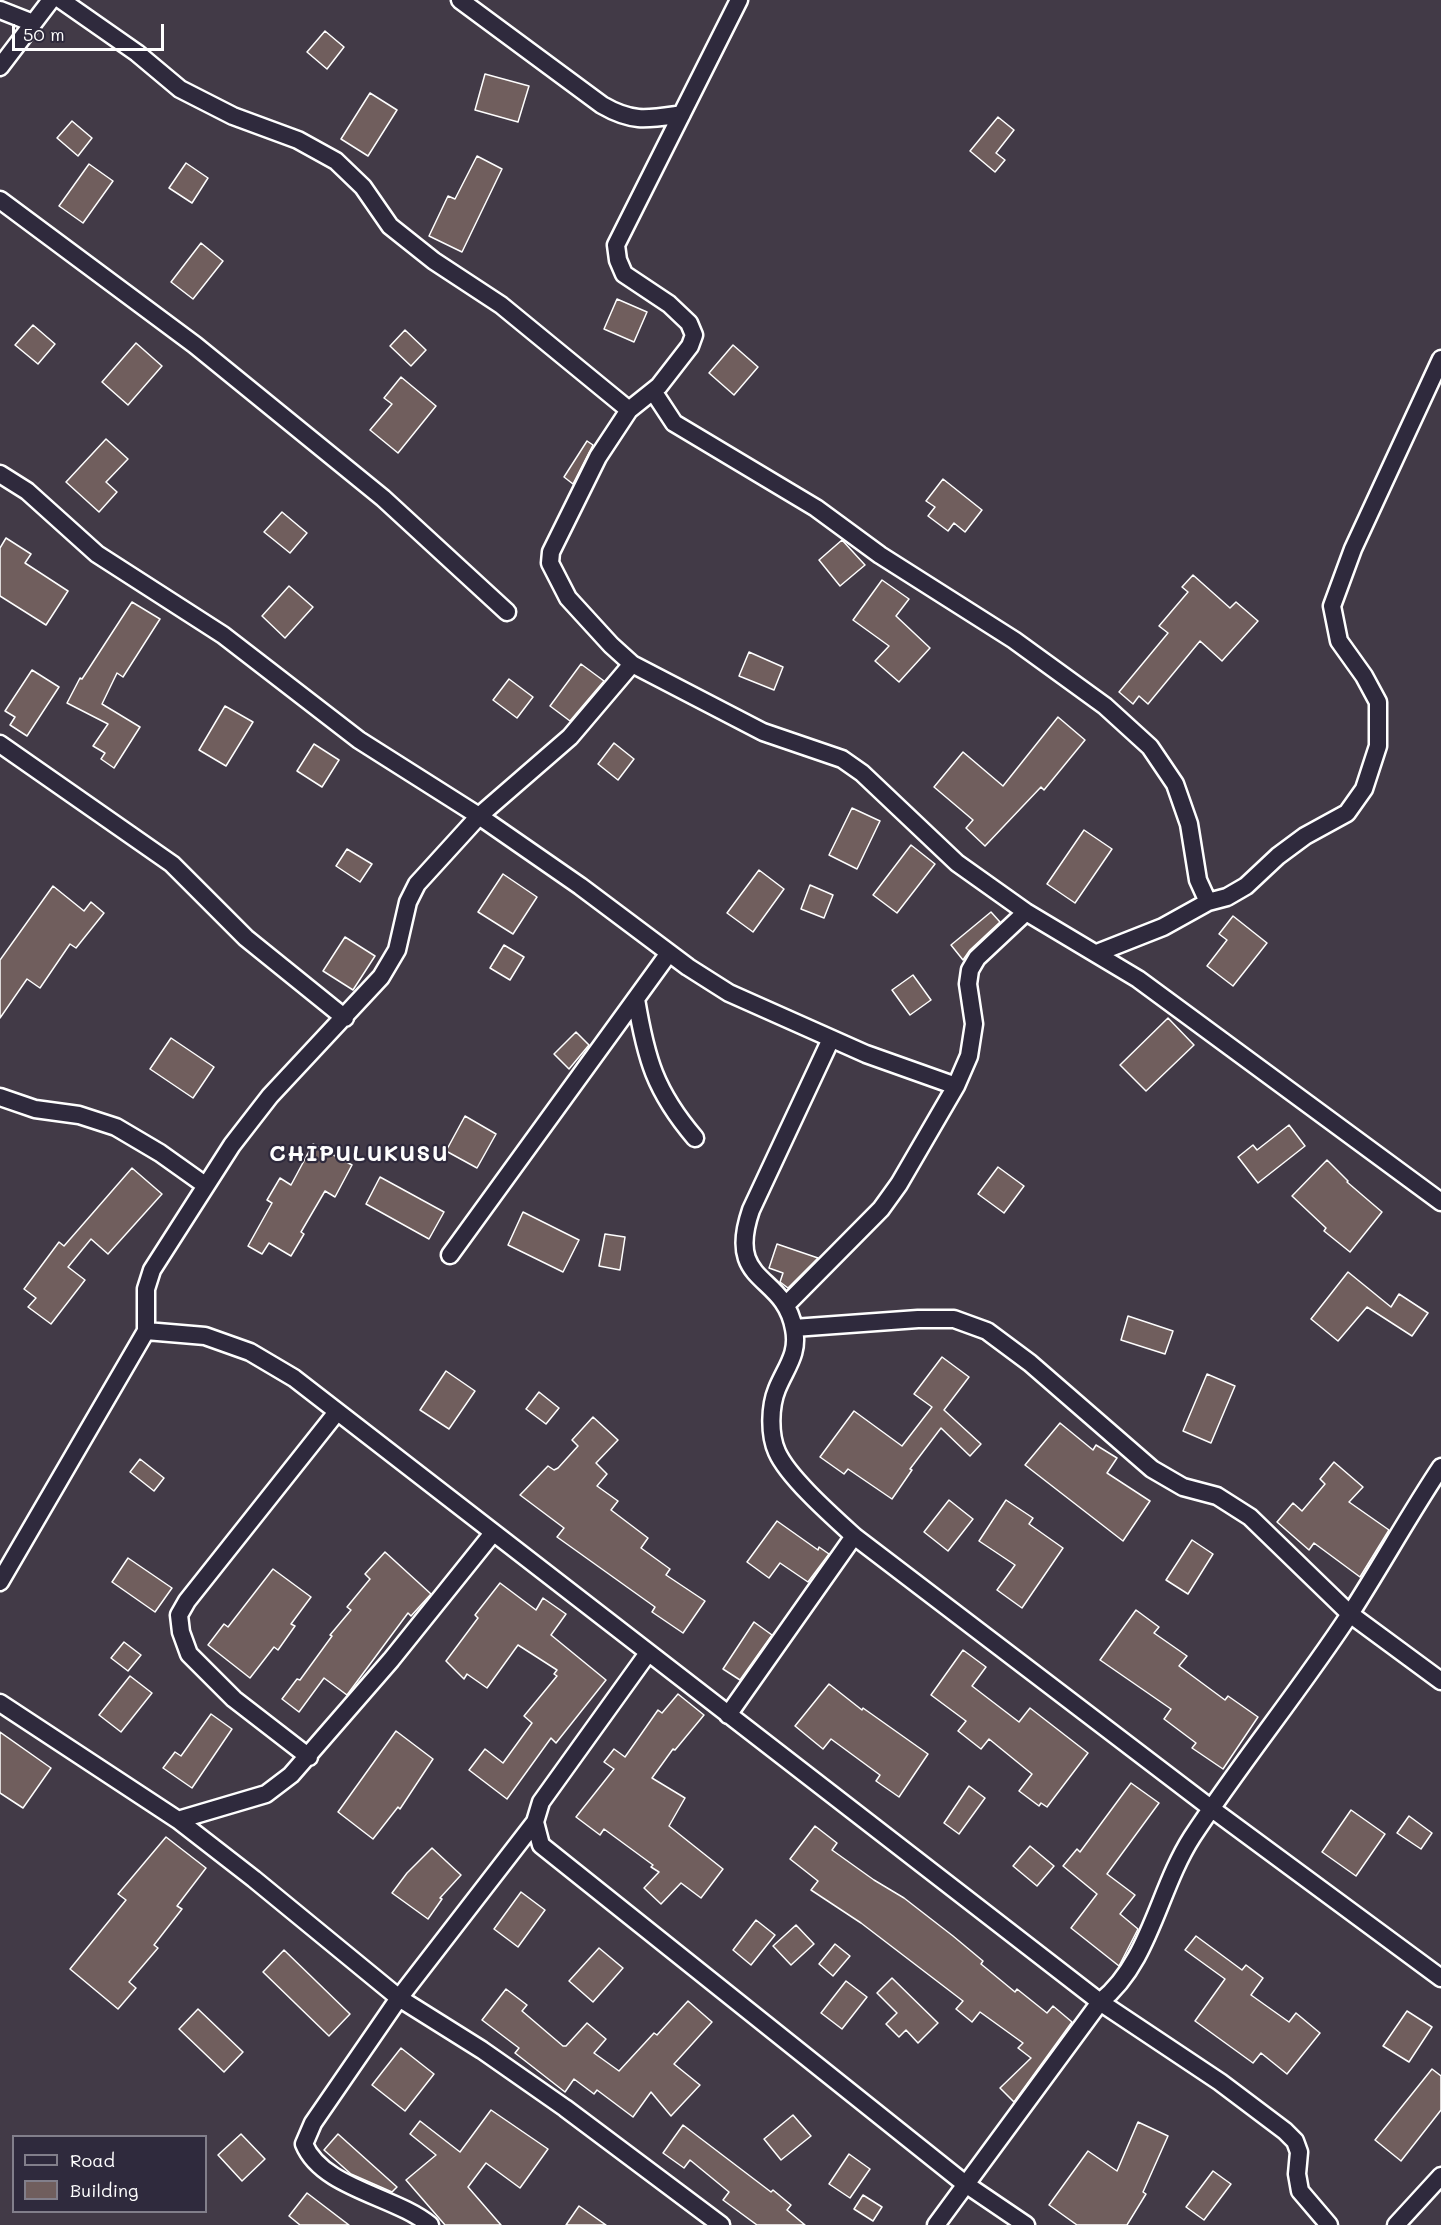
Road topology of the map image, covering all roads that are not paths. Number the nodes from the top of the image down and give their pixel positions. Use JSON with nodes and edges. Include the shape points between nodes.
{"nodes":[{"id":1,"x":51,"y":0,"type":"edge"},
{"id":2,"x":61,"y":0,"type":"edge"},
{"id":3,"x":460,"y":0,"type":"edge"},
{"id":4,"x":739,"y":0,"type":"edge"},
{"id":5,"x":0,"y":10,"type":"edge"},
{"id":6,"x":33,"y":23,"type":"junction"},
{"id":7,"x":0,"y":67,"type":"edge"},
{"id":8,"x":682,"y":114,"type":"junction"},
{"id":9,"x":0,"y":200,"type":"edge"},
{"id":10,"x":1441,"y":359,"type":"edge"},
{"id":11,"x":653,"y":391,"type":"junction"},
{"id":12,"x":629,"y":410,"type":"junction"},
{"id":13,"x":0,"y":474,"type":"edge"},
{"id":14,"x":507,"y":612,"type":"dead end"},
{"id":15,"x":632,"y":664,"type":"junction"},
{"id":16,"x":0,"y":744,"type":"edge"},
{"id":17,"x":478,"y":816,"type":"junction"},
{"id":18,"x":1208,"y":902,"type":"junction"},
{"id":19,"x":1026,"y":912,"type":"junction"},
{"id":20,"x":669,"y":953,"type":"junction"},
{"id":21,"x":1097,"y":953,"type":"junction"},
{"id":22,"x":636,"y":999,"type":"junction"},
{"id":23,"x":345,"y":1018,"type":"junction"},
{"id":24,"x":831,"y":1039,"type":"junction"},
{"id":25,"x":956,"y":1086,"type":"junction"},
{"id":26,"x":0,"y":1097,"type":"edge"},
{"id":27,"x":695,"y":1138,"type":"dead end"},
{"id":28,"x":205,"y":1185,"type":"junction"},
{"id":29,"x":1441,"y":1202,"type":"edge"},
{"id":30,"x":450,"y":1256,"type":"dead end"},
{"id":31,"x":786,"y":1305,"type":"junction"},
{"id":32,"x":794,"y":1328,"type":"junction"},
{"id":33,"x":146,"y":1331,"type":"junction"},
{"id":34,"x":337,"y":1412,"type":"junction"},
{"id":35,"x":1441,"y":1467,"type":"edge"},
{"id":36,"x":493,"y":1533,"type":"junction"},
{"id":37,"x":854,"y":1536,"type":"junction"},
{"id":38,"x":0,"y":1582,"type":"edge"},
{"id":39,"x":1350,"y":1614,"type":"junction"},
{"id":40,"x":648,"y":1653,"type":"junction"},
{"id":41,"x":1441,"y":1682,"type":"edge"},
{"id":42,"x":0,"y":1703,"type":"edge"},
{"id":43,"x":728,"y":1715,"type":"junction"},
{"id":44,"x":309,"y":1757,"type":"junction"},
{"id":45,"x":1212,"y":1809,"type":"junction"},
{"id":46,"x":178,"y":1820,"type":"junction"},
{"id":47,"x":535,"y":1822,"type":"junction"},
{"id":48,"x":1441,"y":1978,"type":"edge"},
{"id":49,"x":399,"y":1998,"type":"junction"},
{"id":50,"x":1100,"y":2002,"type":"junction"},
{"id":51,"x":1441,"y":2175,"type":"edge"},
{"id":52,"x":964,"y":2183,"type":"junction"},
{"id":53,"x":430,"y":2225,"type":"edge"},
{"id":54,"x":721,"y":2225,"type":"edge"},
{"id":55,"x":936,"y":2225,"type":"edge"},
{"id":56,"x":1026,"y":2225,"type":"edge"},
{"id":57,"x":1329,"y":2225,"type":"edge"},
{"id":58,"x":1396,"y":2225,"type":"edge"}],
"edges":[{"from":1,"to":6,"type":"street"},
{"from":2,"to":12,"type":"street","via":[[180,89],[233,116],[298,140],[336,161],[363,187],[390,226],[434,261],[501,305]]},
{"from":3,"to":8,"type":"street","via":[[622,117],[644,120]]},
{"from":4,"to":8,"type":"street"},
{"from":5,"to":6,"type":"street"},
{"from":6,"to":7,"type":"street"},
{"from":8,"to":11,"type":"street","via":[[616,245],[624,274],[669,304],[688,322],[694,334],[690,346]]},
{"from":9,"to":14,"type":"street","via":[[195,345],[383,498]]},
{"from":10,"to":18,"type":"street","via":[[1353,549],[1332,606],[1339,641],[1378,702],[1378,746],[1364,789],[1347,813],[1305,836],[1246,886]]},
{"from":11,"to":12,"type":"street"},
{"from":11,"to":18,"type":"street","via":[[674,423],[816,508],[880,555],[1014,640],[1105,706],[1150,747],[1174,784],[1189,824],[1197,880]]},
{"from":12,"to":15,"type":"street","via":[[598,457],[549,563],[568,598]]},
{"from":13,"to":17,"type":"street","via":[[35,498],[97,554],[223,636],[359,740]]},
{"from":15,"to":17,"type":"street","via":[[570,737]]},
{"from":15,"to":19,"type":"street","via":[[763,732],[842,759],[862,773],[957,863]]},
{"from":16,"to":23,"type":"street","via":[[172,864],[246,938]]},
{"from":17,"to":20,"type":"street"},
{"from":17,"to":23,"type":"street","via":[[417,884],[408,902],[397,950],[381,977]]},
{"from":18,"to":21,"type":"street","via":[[1163,927]]},
{"from":19,"to":21,"type":"street"},
{"from":19,"to":25,"type":"street","via":[[977,958],[970,970],[968,984],[974,1024],[969,1056]]},
{"from":20,"to":22,"type":"street"},
{"from":20,"to":24,"type":"street","via":[[729,993]]},
{"from":21,"to":29,"type":"street"},
{"from":22,"to":27,"type":"street","via":[[642,1036],[658,1085],[671,1110]]},
{"from":22,"to":30,"type":"street"},
{"from":23,"to":28,"type":"street","via":[[270,1096]]},
{"from":24,"to":25,"type":"street"},
{"from":24,"to":31,"type":"street","via":[[743,1233],[744,1253],[750,1266]]},
{"from":25,"to":31,"type":"street","via":[[881,1209]]},
{"from":26,"to":28,"type":"street","via":[[116,1127]]},
{"from":28,"to":33,"type":"street","via":[[152,1270],[146,1288]]},
{"from":31,"to":32,"type":"street"},
{"from":32,"to":37,"type":"street","via":[[796,1350],[777,1390],[773,1440],[789,1469]]},
{"from":32,"to":39,"type":"street","via":[[954,1319],[987,1331],[1030,1363],[1152,1469],[1183,1487],[1217,1496],[1250,1517]]},
{"from":33,"to":34,"type":"street","via":[[205,1336],[250,1352],[294,1378]]},
{"from":33,"to":38,"type":"street"},
{"from":34,"to":36,"type":"street"},
{"from":34,"to":44,"type":"street","via":[[186,1601],[179,1616],[189,1654],[234,1699]]},
{"from":35,"to":39,"type":"street"},
{"from":36,"to":40,"type":"street"},
{"from":36,"to":44,"type":"street"},
{"from":37,"to":43,"type":"street"},
{"from":37,"to":45,"type":"street"},
{"from":39,"to":41,"type":"street"},
{"from":39,"to":45,"type":"street"},
{"from":40,"to":43,"type":"street"},
{"from":40,"to":47,"type":"street","via":[[541,1802]]},
{"from":42,"to":46,"type":"street"},
{"from":43,"to":50,"type":"street"},
{"from":44,"to":46,"type":"street","via":[[266,1794]]},
{"from":45,"to":48,"type":"street"},
{"from":45,"to":50,"type":"street","via":[[1169,1877],[1131,1967],[1117,1988]]},
{"from":46,"to":49,"type":"street"},
{"from":47,"to":49,"type":"street"},
{"from":47,"to":52,"type":"street","via":[[541,1845]]},
{"from":49,"to":53,"type":"street","via":[[313,2123],[304,2144],[310,2157],[336,2178],[407,2209]]},
{"from":49,"to":54,"type":"street","via":[[510,2069]]},
{"from":50,"to":52,"type":"street"},
{"from":50,"to":57,"type":"street","via":[[1220,2082],[1285,2131],[1299,2152],[1300,2191]]},
{"from":51,"to":58,"type":"street"},
{"from":52,"to":55,"type":"street"},
{"from":52,"to":56,"type":"street"}]}
